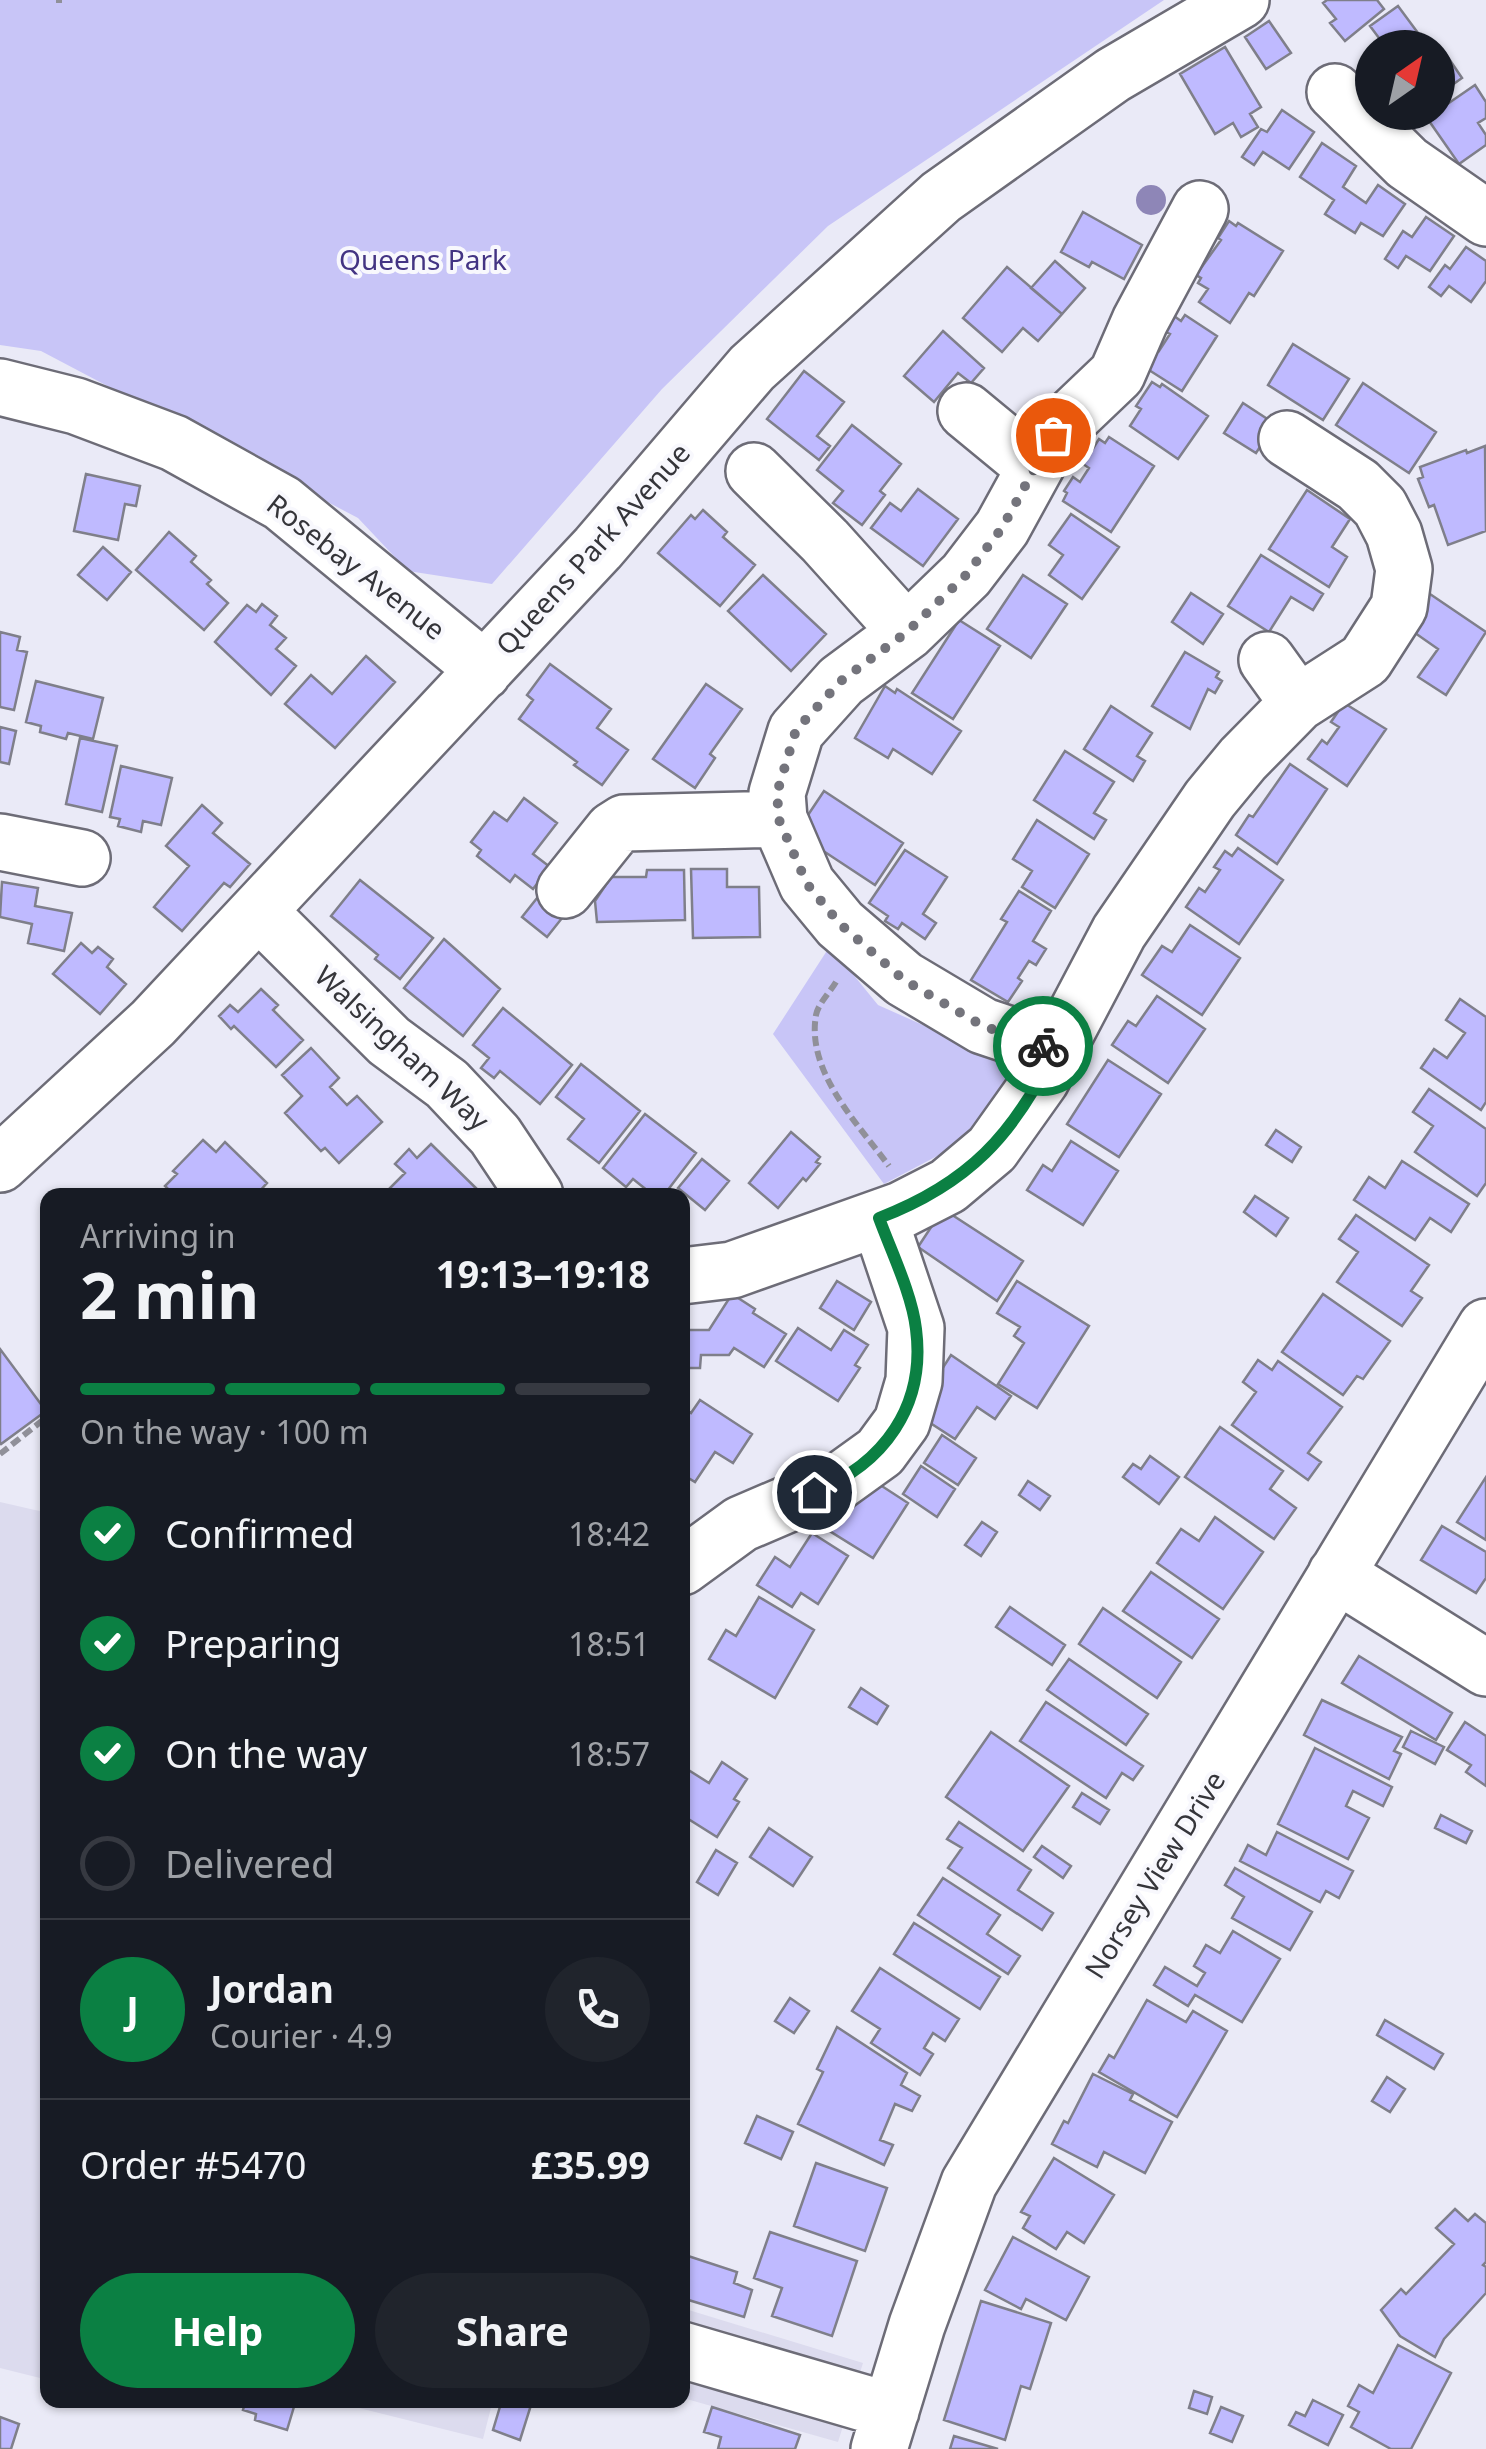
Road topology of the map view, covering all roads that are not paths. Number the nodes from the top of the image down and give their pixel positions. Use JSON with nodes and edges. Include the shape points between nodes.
{"nodes":[{"id":1,"x":1240,"y":0,"type":"edge"},
{"id":2,"x":1336,"y":92,"type":"dead end"},
{"id":3,"x":1200,"y":208,"type":"dead end"},
{"id":4,"x":1486,"y":218,"type":"edge"},
{"id":5,"x":0,"y":388,"type":"edge"},
{"id":6,"x":966,"y":410,"type":"dead end"},
{"id":7,"x":1287,"y":440,"type":"dead end"},
{"id":8,"x":1034,"y":467,"type":"junction"},
{"id":9,"x":754,"y":471,"type":"dead end"},
{"id":10,"x":907,"y":632,"type":"junction"},
{"id":11,"x":483,"y":672,"type":"junction"},
{"id":12,"x":779,"y":820,"type":"junction"},
{"id":13,"x":0,"y":842,"type":"edge"},
{"id":14,"x":82,"y":858,"type":"dead end"},
{"id":15,"x":565,"y":890,"type":"dead end"},
{"id":16,"x":258,"y":911,"type":"junction"},
{"id":17,"x":1055,"y":1050,"type":"junction"},
{"id":18,"x":0,"y":1164,"type":"edge"},
{"id":19,"x":530,"y":1188,"type":"edge"},
{"id":20,"x":898,"y":1210,"type":"junction"},
{"id":21,"x":690,"y":1275,"type":"edge"},
{"id":22,"x":1486,"y":1328,"type":"edge"},
{"id":23,"x":1336,"y":1574,"type":"junction"},
{"id":24,"x":690,"y":1580,"type":"edge"},
{"id":25,"x":1486,"y":1668,"type":"edge"},
{"id":26,"x":690,"y":2353,"type":"edge"},
{"id":27,"x":885,"y":2430,"type":"edge"}],
"edges":[{"from":1,"to":11,"type":"street","name":"Queens Park Avenue","via":[[1113,75],[941,197],[752,368]]},
{"from":2,"to":4,"type":"street","via":[[1408,163]]},
{"from":3,"to":8,"type":"street","via":[[1117,374],[1053,435]]},
{"from":5,"to":11,"type":"street","name":"Rosebay Avenue","via":[[76,406],[174,442],[282,503]]},
{"from":6,"to":8,"type":"street"},
{"from":7,"to":17,"type":"street","via":[[1380,507],[1404,570],[1400,607],[1365,660],[1282,682],[1224,782],[1119,932]]},
{"from":8,"to":10,"type":"street","via":[[1002,528],[966,575]]},
{"from":9,"to":10,"type":"street"},
{"from":10,"to":12,"type":"street","via":[[841,681],[796,730],[777,793]]},
{"from":11,"to":16,"type":"street","name":"Queens Park Avenue"},
{"from":12,"to":15,"type":"street","via":[[624,823]]},
{"from":12,"to":17,"type":"street","via":[[807,884],[840,924],[904,980],[983,1026]]},
{"from":13,"to":14,"type":"street"},
{"from":16,"to":18,"type":"street","name":"Queens Park Avenue","via":[[154,1024]]},
{"from":16,"to":19,"type":"street","name":"Walsingham Way","via":[[389,1041],[446,1084],[495,1135]]},
{"from":17,"to":20,"type":"street","via":[[992,1150],[948,1186]]},
{"from":20,"to":21,"type":"street","via":[[732,1270]]},
{"from":20,"to":24,"type":"street","via":[[916,1328],[914,1381],[902,1422],[880,1452],[837,1483],[742,1524]]},
{"from":22,"to":23,"type":"street","name":"Norsey View Drive"},
{"from":23,"to":25,"type":"street"},
{"from":23,"to":27,"type":"street","name":"Norsey View Drive","via":[[969,2184]]},
{"from":26,"to":27,"type":"street"}]}
